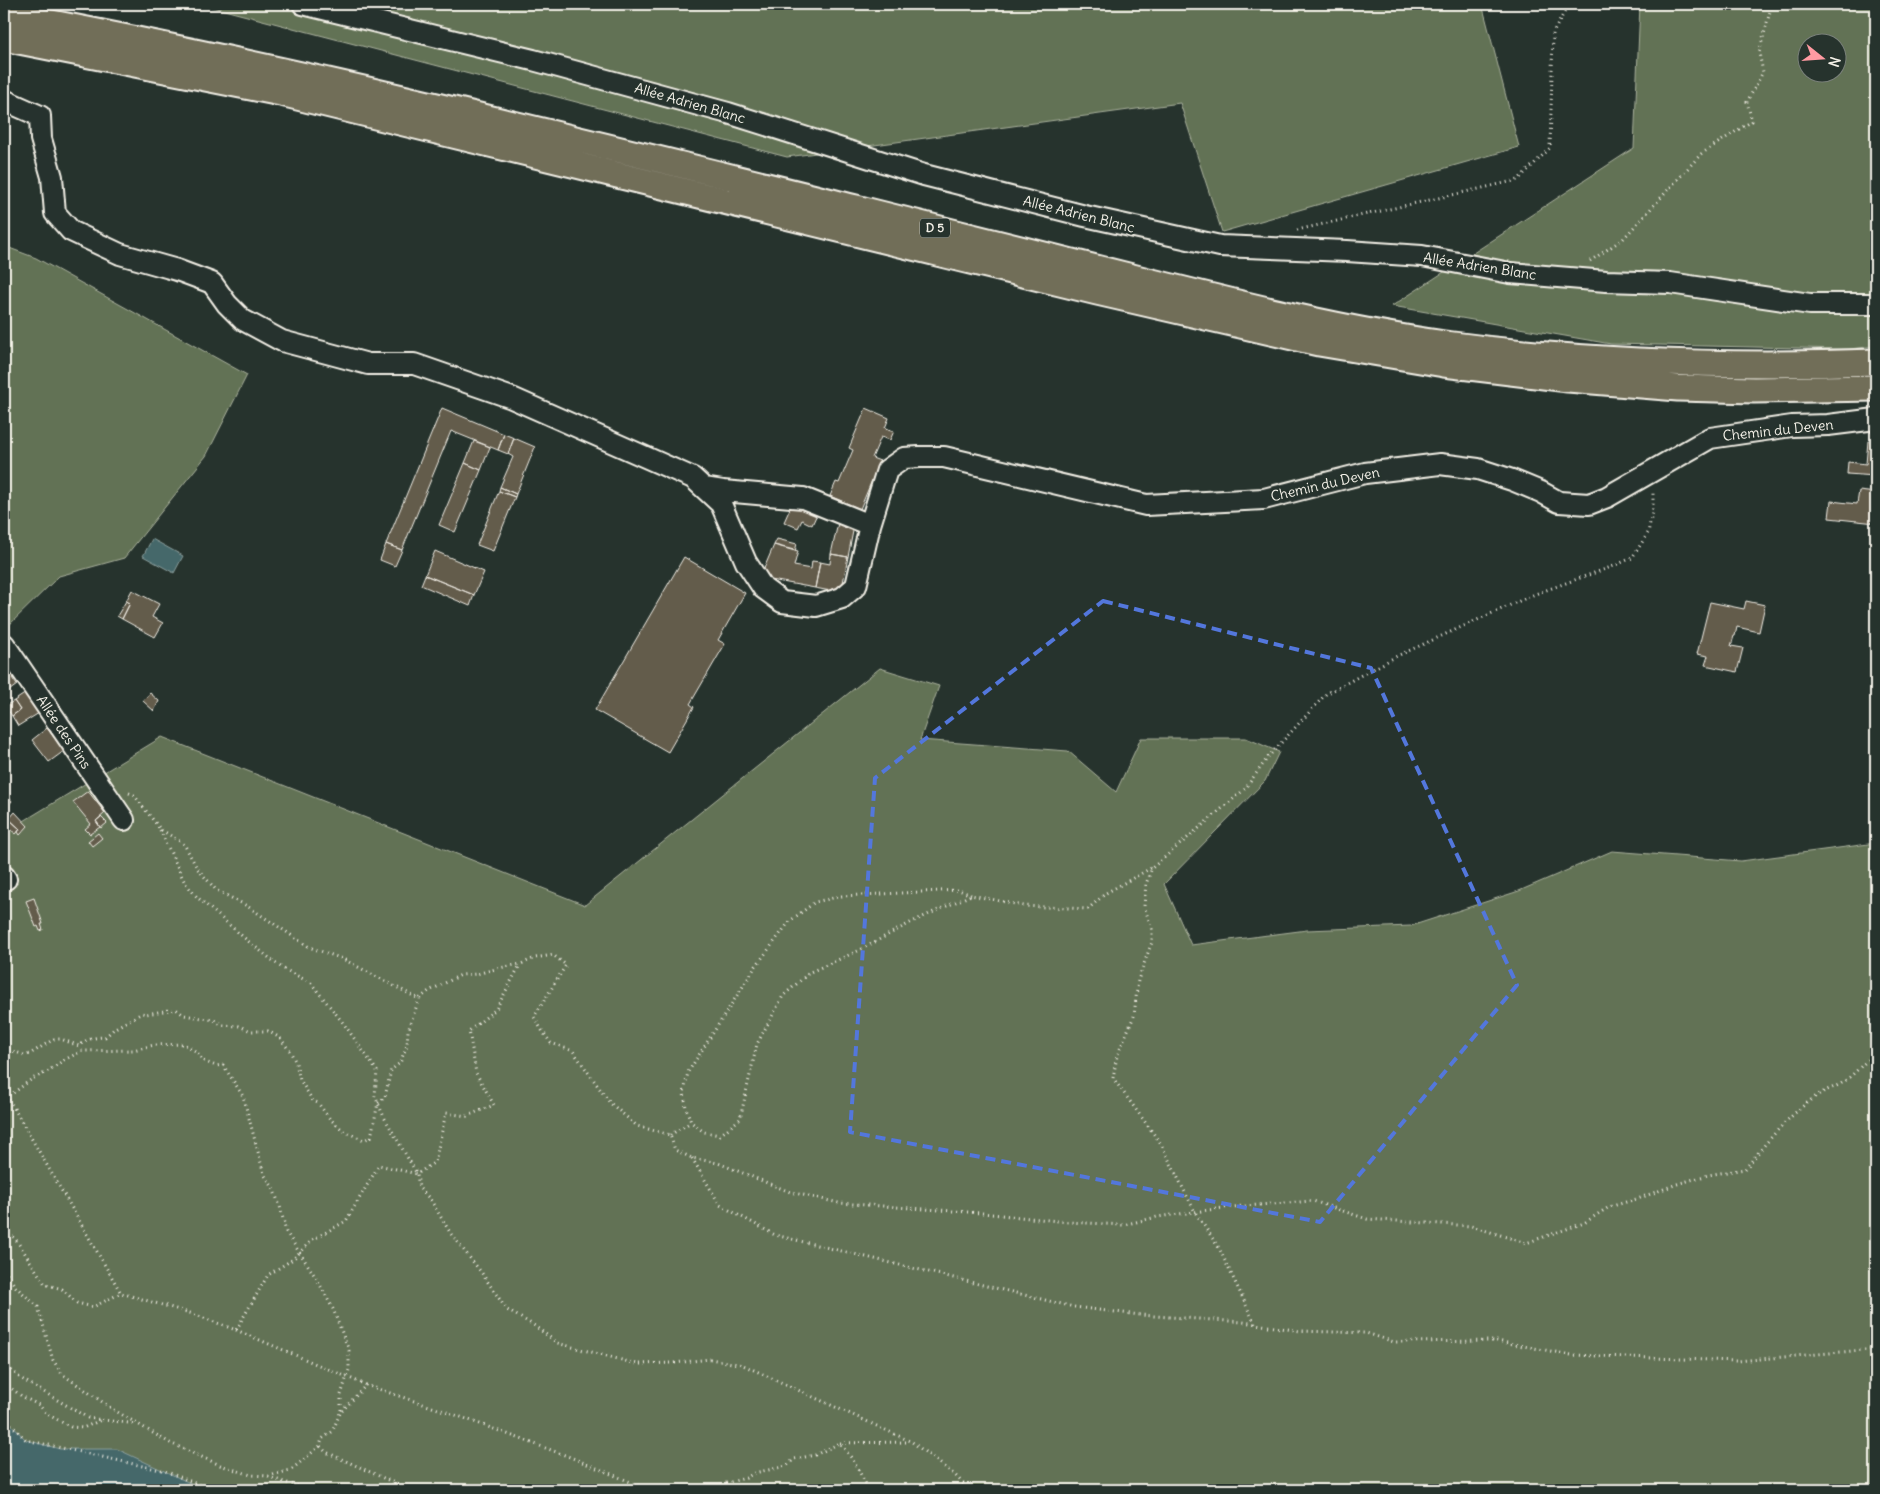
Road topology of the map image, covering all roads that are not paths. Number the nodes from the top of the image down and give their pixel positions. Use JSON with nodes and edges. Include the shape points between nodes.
{"nodes":[{"id":1,"x":303,"y":4,"type":"edge"},
{"id":2,"x":4,"y":14,"type":"edge"},
{"id":3,"x":4,"y":38,"type":"edge"},
{"id":4,"x":4,"y":100,"type":"edge"},
{"id":5,"x":1876,"y":304,"type":"edge"},
{"id":6,"x":1876,"y":362,"type":"edge"},
{"id":7,"x":1876,"y":388,"type":"edge"},
{"id":8,"x":1876,"y":419,"type":"edge"},
{"id":9,"x":704,"y":488,"type":"junction"},
{"id":10,"x":870,"y":525,"type":"junction"},
{"id":11,"x":4,"y":644,"type":"edge"},
{"id":12,"x":124,"y":820,"type":"dead end"}],
"edges":[{"from":1,"to":5,"type":"street","name":"Allée Adrien Blanc","via":[[533,60],[728,113],[924,175],[1220,246],[1422,256],[1510,273],[1670,283],[1810,304]]},
{"from":2,"to":6,"type":"main road","number":"D 5","via":[[283,70],[1330,324],[1444,344],[1573,357],[1793,365]]},
{"from":3,"to":7,"type":"main road","number":"D 5","via":[[281,93],[1319,343],[1444,364],[1586,381],[1754,390]]},
{"from":4,"to":9,"type":"street","via":[[40,116],[41,139],[52,177],[55,214],[71,231],[120,254],[212,283],[243,320],[282,341],[368,364],[414,364],[512,398],[693,478]]},
{"from":8,"to":10,"type":"street","name":"Chemin du Deven","via":[[1792,426],[1710,438],[1589,504],[1560,502],[1478,469],[1440,464],[1365,473],[1264,498],[1146,506],[944,457],[904,458],[887,470]]},
{"from":9,"to":10,"type":"street","via":[[803,498]]},
{"from":9,"to":10,"type":"street","via":[[721,504],[746,562],[763,588],[782,602],[816,606],[842,598],[856,586]]},
{"from":11,"to":12,"type":"street","name":"Allée des Pins"}]}
